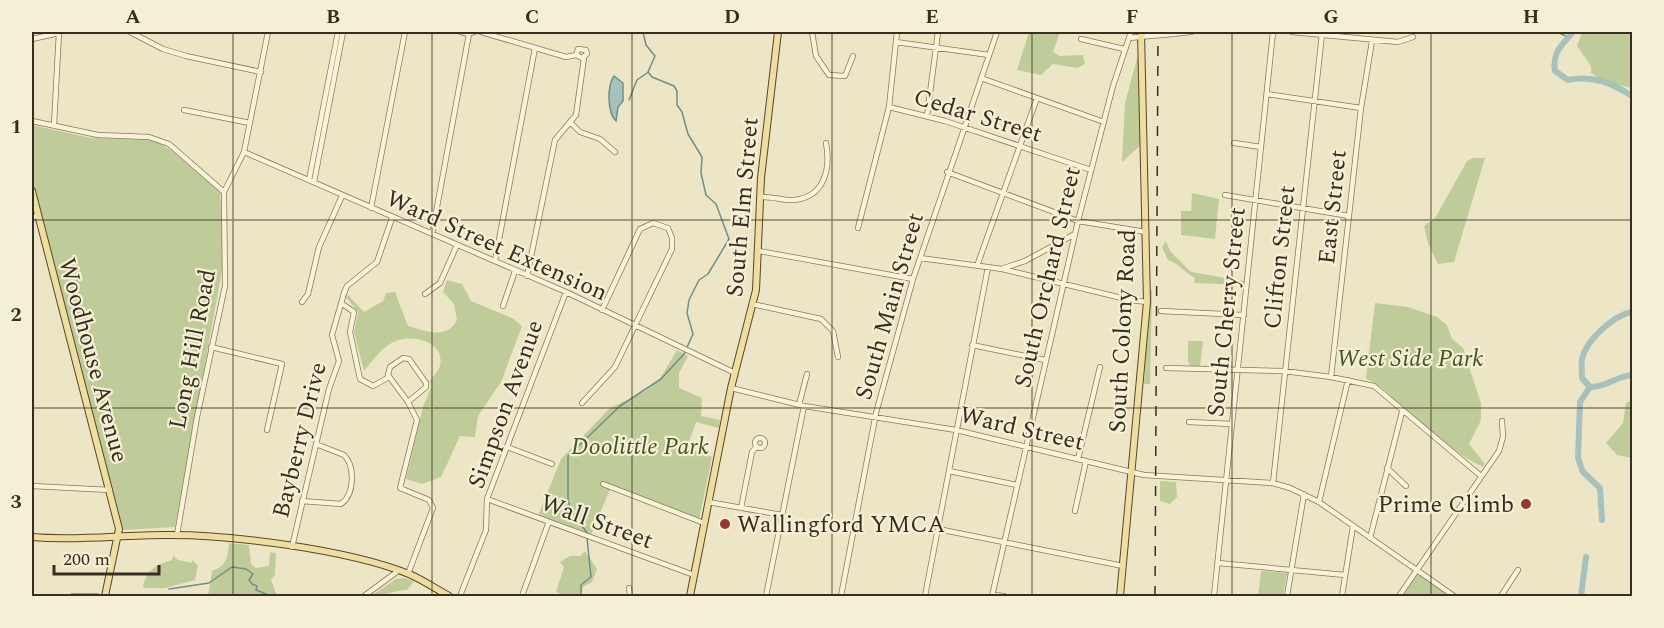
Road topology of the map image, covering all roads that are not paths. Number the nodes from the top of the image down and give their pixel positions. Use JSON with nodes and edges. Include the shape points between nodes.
{"nodes":[{"id":1,"x":59,"y":32,"type":"edge"},
{"id":2,"x":130,"y":32,"type":"edge"},
{"id":3,"x":268,"y":32,"type":"edge"},
{"id":4,"x":338,"y":32,"type":"edge"},
{"id":5,"x":342,"y":32,"type":"edge"},
{"id":6,"x":405,"y":32,"type":"edge"},
{"id":7,"x":461,"y":32,"type":"edge"},
{"id":8,"x":481,"y":32,"type":"edge"},
{"id":9,"x":776,"y":32,"type":"edge"},
{"id":10,"x":812,"y":32,"type":"edge"},
{"id":11,"x":897,"y":32,"type":"edge"},
{"id":12,"x":938,"y":32,"type":"edge"},
{"id":13,"x":997,"y":32,"type":"edge"},
{"id":14,"x":1131,"y":32,"type":"edge"},
{"id":15,"x":1191,"y":32,"type":"edge"},
{"id":16,"x":1272,"y":32,"type":"edge"},
{"id":17,"x":1292,"y":32,"type":"edge"},
{"id":18,"x":471,"y":33,"type":"edge"},
{"id":19,"x":1141,"y":34,"type":"edge"},
{"id":20,"x":1167,"y":34,"type":"edge"},
{"id":21,"x":1322,"y":34,"type":"junction"},
{"id":22,"x":1413,"y":37,"type":"dead end"},
{"id":23,"x":1129,"y":38,"type":"junction"},
{"id":24,"x":32,"y":39,"type":"edge"},
{"id":25,"x":1081,"y":39,"type":"dead end"},
{"id":26,"x":1372,"y":41,"type":"junction"},
{"id":27,"x":896,"y":42,"type":"junction"},
{"id":28,"x":535,"y":48,"type":"junction"},
{"id":29,"x":936,"y":48,"type":"junction"},
{"id":30,"x":1124,"y":50,"type":"junction"},
{"id":31,"x":576,"y":55,"type":"junction"},
{"id":32,"x":989,"y":55,"type":"junction"},
{"id":33,"x":853,"y":56,"type":"dead end"},
{"id":34,"x":584,"y":58,"type":"junction"},
{"id":35,"x":261,"y":72,"type":"junction"},
{"id":36,"x":981,"y":78,"type":"junction"},
{"id":37,"x":1267,"y":94,"type":"junction"},
{"id":38,"x":1037,"y":98,"type":"junction"},
{"id":39,"x":1314,"y":100,"type":"junction"},
{"id":40,"x":889,"y":107,"type":"junction"},
{"id":41,"x":1361,"y":108,"type":"junction"},
{"id":42,"x":184,"y":110,"type":"dead end"},
{"id":43,"x":927,"y":116,"type":"junction"},
{"id":44,"x":32,"y":121,"type":"edge"},
{"id":45,"x":1104,"y":122,"type":"junction"},
{"id":46,"x":250,"y":123,"type":"junction"},
{"id":47,"x":571,"y":123,"type":"junction"},
{"id":48,"x":54,"y":125,"type":"junction"},
{"id":49,"x":964,"y":127,"type":"junction"},
{"id":50,"x":826,"y":143,"type":"dead end"},
{"id":51,"x":1234,"y":143,"type":"dead end"},
{"id":52,"x":1018,"y":145,"type":"junction"},
{"id":53,"x":1261,"y":147,"type":"junction"},
{"id":54,"x":244,"y":152,"type":"junction"},
{"id":55,"x":615,"y":152,"type":"dead end"},
{"id":56,"x":1091,"y":170,"type":"junction"},
{"id":57,"x":947,"y":172,"type":"junction"},
{"id":58,"x":312,"y":181,"type":"junction"},
{"id":59,"x":32,"y":191,"type":"edge"},
{"id":60,"x":224,"y":192,"type":"junction"},
{"id":61,"x":1001,"y":192,"type":"junction"},
{"id":62,"x":1224,"y":195,"type":"dead end"},
{"id":63,"x":342,"y":196,"type":"junction"},
{"id":64,"x":761,"y":197,"type":"junction"},
{"id":65,"x":1256,"y":201,"type":"junction"},
{"id":66,"x":371,"y":208,"type":"junction"},
{"id":67,"x":1302,"y":208,"type":"junction"},
{"id":68,"x":35,"y":216,"type":"edge"},
{"id":69,"x":1349,"y":216,"type":"junction"},
{"id":70,"x":392,"y":218,"type":"junction"},
{"id":71,"x":1078,"y":221,"type":"junction"},
{"id":72,"x":858,"y":228,"type":"dead end"},
{"id":73,"x":1146,"y":232,"type":"junction"},
{"id":74,"x":432,"y":234,"type":"junction"},
{"id":75,"x":1075,"y":234,"type":"junction"},
{"id":76,"x":457,"y":245,"type":"junction"},
{"id":77,"x":759,"y":251,"type":"junction"},
{"id":78,"x":920,"y":258,"type":"junction"},
{"id":79,"x":495,"y":261,"type":"junction"},
{"id":80,"x":977,"y":266,"type":"junction"},
{"id":81,"x":987,"y":267,"type":"junction"},
{"id":82,"x":1002,"y":268,"type":"junction"},
{"id":83,"x":515,"y":271,"type":"junction"},
{"id":84,"x":527,"y":276,"type":"junction"},
{"id":85,"x":913,"y":279,"type":"junction"},
{"id":86,"x":1062,"y":284,"type":"junction"},
{"id":87,"x":566,"y":292,"type":"junction"},
{"id":88,"x":425,"y":294,"type":"dead end"},
{"id":89,"x":302,"y":302,"type":"dead end"},
{"id":90,"x":1147,"y":302,"type":"junction"},
{"id":91,"x":341,"y":303,"type":"junction"},
{"id":92,"x":752,"y":304,"type":"junction"},
{"id":93,"x":503,"y":306,"type":"dead end"},
{"id":94,"x":602,"y":310,"type":"junction"},
{"id":95,"x":1161,"y":311,"type":"dead end"},
{"id":96,"x":1244,"y":315,"type":"junction"},
{"id":97,"x":635,"y":326,"type":"junction"},
{"id":98,"x":972,"y":345,"type":"junction"},
{"id":99,"x":211,"y":347,"type":"junction"},
{"id":100,"x":838,"y":357,"type":"dead end"},
{"id":101,"x":1045,"y":360,"type":"junction"},
{"id":102,"x":1100,"y":367,"type":"dead end"},
{"id":103,"x":1166,"y":368,"type":"dead end"},
{"id":104,"x":1237,"y":370,"type":"junction"},
{"id":105,"x":1284,"y":371,"type":"junction"},
{"id":106,"x":735,"y":373,"type":"junction"},
{"id":107,"x":807,"y":374,"type":"dead end"},
{"id":108,"x":388,"y":377,"type":"junction"},
{"id":109,"x":1331,"y":377,"type":"junction"},
{"id":110,"x":1348,"y":380,"type":"junction"},
{"id":111,"x":731,"y":388,"type":"junction"},
{"id":112,"x":408,"y":402,"type":"junction"},
{"id":113,"x":582,"y":403,"type":"dead end"},
{"id":114,"x":802,"y":405,"type":"junction"},
{"id":115,"x":1402,"y":412,"type":"junction"},
{"id":116,"x":875,"y":417,"type":"junction"},
{"id":117,"x":1502,"y":421,"type":"dead end"},
{"id":118,"x":1189,"y":422,"type":"dead end"},
{"id":119,"x":1232,"y":424,"type":"junction"},
{"id":120,"x":267,"y":430,"type":"dead end"},
{"id":121,"x":956,"y":430,"type":"junction"},
{"id":122,"x":315,"y":444,"type":"junction"},
{"id":123,"x":1026,"y":445,"type":"junction"},
{"id":124,"x":507,"y":447,"type":"junction"},
{"id":125,"x":756,"y":447,"type":"dead end"},
{"id":126,"x":1078,"y":459,"type":"junction"},
{"id":127,"x":1086,"y":461,"type":"junction"},
{"id":128,"x":552,"y":464,"type":"dead end"},
{"id":129,"x":1387,"y":468,"type":"junction"},
{"id":130,"x":949,"y":471,"type":"junction"},
{"id":131,"x":1132,"y":472,"type":"junction"},
{"id":132,"x":1481,"y":476,"type":"junction"},
{"id":133,"x":1226,"y":480,"type":"junction"},
{"id":134,"x":1273,"y":483,"type":"junction"},
{"id":135,"x":603,"y":484,"type":"dead end"},
{"id":136,"x":1017,"y":484,"type":"junction"},
{"id":137,"x":32,"y":486,"type":"edge"},
{"id":138,"x":1406,"y":486,"type":"dead end"},
{"id":139,"x":110,"y":490,"type":"junction"},
{"id":140,"x":1304,"y":494,"type":"junction"},
{"id":141,"x":488,"y":499,"type":"junction"},
{"id":142,"x":302,"y":501,"type":"junction"},
{"id":143,"x":708,"y":502,"type":"junction"},
{"id":144,"x":1319,"y":502,"type":"junction"},
{"id":145,"x":741,"y":508,"type":"junction"},
{"id":146,"x":1075,"y":511,"type":"dead end"},
{"id":147,"x":782,"y":515,"type":"junction"},
{"id":148,"x":704,"y":523,"type":"junction"},
{"id":149,"x":548,"y":524,"type":"junction"},
{"id":150,"x":1353,"y":526,"type":"junction"},
{"id":151,"x":938,"y":529,"type":"junction"},
{"id":152,"x":177,"y":535,"type":"junction"},
{"id":153,"x":32,"y":537,"type":"edge"},
{"id":154,"x":119,"y":538,"type":"junction"},
{"id":155,"x":1370,"y":538,"type":"junction"},
{"id":156,"x":1004,"y":543,"type":"junction"},
{"id":157,"x":292,"y":547,"type":"junction"},
{"id":158,"x":1218,"y":563,"type":"junction"},
{"id":159,"x":1123,"y":566,"type":"junction"},
{"id":160,"x":1291,"y":570,"type":"junction"},
{"id":161,"x":1518,"y":570,"type":"dead end"},
{"id":162,"x":398,"y":571,"type":"junction"},
{"id":163,"x":1417,"y":571,"type":"junction"},
{"id":164,"x":408,"y":574,"type":"junction"},
{"id":165,"x":694,"y":575,"type":"junction"},
{"id":166,"x":1345,"y":575,"type":"junction"},
{"id":167,"x":629,"y":588,"type":"dead end"},
{"id":168,"x":992,"y":596,"type":"edge"},
{"id":169,"x":73,"y":597,"type":"edge"},
{"id":170,"x":96,"y":597,"type":"edge"},
{"id":171,"x":105,"y":597,"type":"edge"},
{"id":172,"x":364,"y":597,"type":"edge"},
{"id":173,"x":449,"y":597,"type":"edge"},
{"id":174,"x":460,"y":597,"type":"edge"},
{"id":175,"x":522,"y":597,"type":"edge"},
{"id":176,"x":630,"y":597,"type":"edge"},
{"id":177,"x":690,"y":597,"type":"edge"},
{"id":178,"x":766,"y":597,"type":"edge"},
{"id":179,"x":841,"y":597,"type":"edge"},
{"id":180,"x":925,"y":597,"type":"edge"},
{"id":181,"x":1004,"y":597,"type":"edge"},
{"id":182,"x":1120,"y":597,"type":"edge"},
{"id":183,"x":1214,"y":597,"type":"edge"},
{"id":184,"x":1287,"y":597,"type":"edge"},
{"id":185,"x":1342,"y":597,"type":"edge"},
{"id":186,"x":1399,"y":597,"type":"edge"},
{"id":187,"x":1454,"y":597,"type":"edge"},
{"id":188,"x":1501,"y":597,"type":"edge"}],
"edges":[{"from":1,"to":24,"type":"street"},
{"from":1,"to":48,"type":"street"},
{"from":2,"to":35,"type":"street","via":[[163,49]]},
{"from":3,"to":35,"type":"street","name":"Long Hill Road"},
{"from":4,"to":58,"type":"street"},
{"from":5,"to":58,"type":"street"},
{"from":6,"to":66,"type":"street"},
{"from":7,"to":18,"type":"street"},
{"from":8,"to":28,"type":"street"},
{"from":9,"to":64,"type":"main road","name":"South Elm Street"},
{"from":10,"to":33,"type":"street","via":[[816,56],[829,75],[845,76]]},
{"from":11,"to":27,"type":"street"},
{"from":12,"to":29,"type":"street"},
{"from":13,"to":32,"type":"street","name":"South Main Street"},
{"from":14,"to":23,"type":"street","name":"South Orchard Street"},
{"from":15,"to":20,"type":"street"},
{"from":16,"to":37,"type":"street","name":"South Cherry Street"},
{"from":17,"to":21,"type":"street"},
{"from":18,"to":74,"type":"street"},
{"from":19,"to":20,"type":"street","bridge":true},
{"from":19,"to":23,"type":"street"},
{"from":19,"to":73,"type":"main road","name":"South Colony Road"},
{"from":21,"to":26,"type":"street"},
{"from":21,"to":39,"type":"street","name":"Clifton Street"},
{"from":22,"to":26,"type":"street","via":[[1401,42]]},
{"from":23,"to":30,"type":"street","name":"South Orchard Street"},
{"from":25,"to":30,"type":"street"},
{"from":26,"to":41,"type":"street","name":"East Street"},
{"from":27,"to":29,"type":"street"},
{"from":27,"to":40,"type":"street"},
{"from":28,"to":31,"type":"street","via":[[566,57]]},
{"from":28,"to":79,"type":"street"},
{"from":29,"to":32,"type":"street"},
{"from":29,"to":43,"type":"street"},
{"from":30,"to":45,"type":"street","name":"South Orchard Street"},
{"from":31,"to":34,"type":"street"},
{"from":31,"to":34,"type":"street","via":[[582,48],[587,52]]},
{"from":32,"to":36,"type":"street","name":"South Main Street"},
{"from":34,"to":47,"type":"street","via":[[576,114]]},
{"from":35,"to":46,"type":"street","name":"Long Hill Road"},
{"from":36,"to":38,"type":"street"},
{"from":36,"to":49,"type":"street","name":"South Main Street"},
{"from":37,"to":39,"type":"street"},
{"from":37,"to":53,"type":"street","name":"South Cherry Street"},
{"from":38,"to":45,"type":"street"},
{"from":38,"to":52,"type":"street"},
{"from":39,"to":41,"type":"street"},
{"from":39,"to":67,"type":"street","name":"Clifton Street"},
{"from":40,"to":43,"type":"street","name":"Cedar Street"},
{"from":40,"to":72,"type":"street"},
{"from":41,"to":69,"type":"street","name":"East Street"},
{"from":42,"to":46,"type":"street"},
{"from":43,"to":49,"type":"street","name":"Cedar Street"},
{"from":44,"to":48,"type":"street"},
{"from":45,"to":56,"type":"street","name":"South Orchard Street"},
{"from":46,"to":54,"type":"street","name":"Long Hill Road"},
{"from":47,"to":55,"type":"street"},
{"from":47,"to":84,"type":"street","via":[[555,140]]},
{"from":48,"to":60,"type":"street","via":[[98,135],[159,140],[169,144]]},
{"from":49,"to":52,"type":"street","name":"Cedar Street"},
{"from":49,"to":57,"type":"street","name":"South Main Street"},
{"from":50,"to":64,"type":"street","via":[[825,176],[820,187],[807,197],[791,200]]},
{"from":51,"to":53,"type":"street"},
{"from":52,"to":56,"type":"street","name":"Cedar Street"},
{"from":52,"to":61,"type":"street"},
{"from":53,"to":65,"type":"street","name":"South Cherry Street"},
{"from":54,"to":58,"type":"street","name":"Ward Street Extension"},
{"from":54,"to":60,"type":"street","name":"Long Hill Road"},
{"from":56,"to":71,"type":"street","name":"South Orchard Street"},
{"from":57,"to":61,"type":"street"},
{"from":57,"to":78,"type":"street","name":"South Main Street"},
{"from":58,"to":63,"type":"street","name":"Ward Street Extension"},
{"from":59,"to":68,"type":"main road","name":"Woodhouse Avenue"},
{"from":60,"to":99,"type":"street","name":"Long Hill Road","via":[[227,269]]},
{"from":61,"to":71,"type":"street"},
{"from":61,"to":80,"type":"street"},
{"from":62,"to":65,"type":"street"},
{"from":63,"to":66,"type":"street","name":"Ward Street Extension"},
{"from":63,"to":89,"type":"street","via":[[319,247],[308,294]]},
{"from":64,"to":77,"type":"main road","name":"South Elm Street"},
{"from":65,"to":67,"type":"street"},
{"from":65,"to":96,"type":"street","name":"South Cherry Street"},
{"from":66,"to":70,"type":"street","name":"Ward Street Extension"},
{"from":67,"to":69,"type":"street"},
{"from":67,"to":105,"type":"street","name":"Clifton Street"},
{"from":68,"to":139,"type":"main road","name":"Woodhouse Avenue"},
{"from":69,"to":109,"type":"street","name":"East Street"},
{"from":70,"to":74,"type":"street","name":"Ward Street Extension"},
{"from":70,"to":91,"type":"street","name":"Bayberry Drive","via":[[377,262],[347,286]]},
{"from":71,"to":73,"type":"street"},
{"from":71,"to":75,"type":"street","name":"South Orchard Street"},
{"from":73,"to":90,"type":"main road","name":"South Colony Road"},
{"from":74,"to":76,"type":"street","name":"Ward Street Extension"},
{"from":75,"to":82,"type":"street","via":[[1025,261]]},
{"from":75,"to":86,"type":"street","name":"South Orchard Street"},
{"from":76,"to":79,"type":"street","name":"Ward Street Extension"},
{"from":76,"to":88,"type":"street","via":[[440,283]]},
{"from":77,"to":85,"type":"street"},
{"from":77,"to":92,"type":"main road","name":"South Elm Street"},
{"from":78,"to":80,"type":"street"},
{"from":78,"to":85,"type":"street","name":"South Main Street"},
{"from":79,"to":83,"type":"street","name":"Ward Street Extension"},
{"from":80,"to":81,"type":"street"},
{"from":81,"to":82,"type":"street"},
{"from":81,"to":98,"type":"street"},
{"from":82,"to":86,"type":"street"},
{"from":83,"to":84,"type":"street","name":"Ward Street Extension"},
{"from":83,"to":93,"type":"street"},
{"from":84,"to":87,"type":"street","name":"Ward Street Extension"},
{"from":85,"to":116,"type":"street","name":"South Main Street"},
{"from":86,"to":90,"type":"street"},
{"from":86,"to":101,"type":"street","name":"South Orchard Street"},
{"from":87,"to":94,"type":"street","name":"Ward Street Extension"},
{"from":87,"to":124,"type":"street","name":"Simpson Avenue"},
{"from":90,"to":131,"type":"main road","name":"South Colony Road"},
{"from":91,"to":108,"type":"street","via":[[354,312],[350,332],[360,380],[375,386]]},
{"from":91,"to":122,"type":"street","name":"Bayberry Drive","via":[[332,335],[339,361]]},
{"from":92,"to":100,"type":"street","via":[[821,319],[833,331]]},
{"from":92,"to":106,"type":"main road","name":"South Elm Street"},
{"from":94,"to":97,"type":"street","name":"Ward Street Extension"},
{"from":94,"to":97,"type":"street","via":[[638,233],[646,225],[661,224],[671,234],[672,249]]},
{"from":95,"to":96,"type":"street"},
{"from":96,"to":104,"type":"street","name":"South Cherry Street"},
{"from":97,"to":106,"type":"street","name":"Ward Street Extension"},
{"from":97,"to":113,"type":"street","via":[[615,367]]},
{"from":98,"to":101,"type":"street"},
{"from":98,"to":121,"type":"street"},
{"from":99,"to":120,"type":"street","via":[[282,364]]},
{"from":99,"to":152,"type":"street","name":"Long Hill Road"},
{"from":101,"to":123,"type":"street","name":"South Orchard Street"},
{"from":102,"to":126,"type":"street"},
{"from":103,"to":104,"type":"street"},
{"from":104,"to":105,"type":"street"},
{"from":104,"to":119,"type":"street","name":"South Cherry Street"},
{"from":105,"to":109,"type":"street"},
{"from":105,"to":134,"type":"street","name":"Clifton Street"},
{"from":106,"to":111,"type":"main road","name":"South Elm Street"},
{"from":107,"to":114,"type":"street"},
{"from":108,"to":112,"type":"street"},
{"from":108,"to":112,"type":"street","via":[[390,368],[403,358],[409,359],[426,387]]},
{"from":109,"to":110,"type":"street"},
{"from":110,"to":115,"type":"street","via":[[1374,386]]},
{"from":110,"to":144,"type":"street"},
{"from":111,"to":114,"type":"street","name":"Ward Street"},
{"from":111,"to":143,"type":"main road","name":"South Elm Street"},
{"from":112,"to":164,"type":"street","via":[[417,420],[400,488],[429,500],[433,508]]},
{"from":114,"to":116,"type":"street","name":"Ward Street"},
{"from":114,"to":147,"type":"street"},
{"from":115,"to":129,"type":"street"},
{"from":115,"to":132,"type":"street"},
{"from":116,"to":121,"type":"street","name":"Ward Street"},
{"from":116,"to":179,"type":"street","name":"South Main Street"},
{"from":117,"to":132,"type":"street","via":[[1499,451]]},
{"from":118,"to":119,"type":"street"},
{"from":119,"to":133,"type":"street","name":"South Cherry Street"},
{"from":121,"to":123,"type":"street","name":"Ward Street"},
{"from":121,"to":130,"type":"street"},
{"from":122,"to":142,"type":"street","name":"Bayberry Drive"},
{"from":122,"to":142,"type":"street","via":[[346,457],[352,468],[351,480],[346,501],[341,504]]},
{"from":123,"to":126,"type":"street","name":"Ward Street"},
{"from":123,"to":136,"type":"street","name":"South Orchard Street"},
{"from":124,"to":128,"type":"street"},
{"from":124,"to":141,"type":"street","name":"Simpson Avenue"},
{"from":125,"to":145,"type":"street"},
{"from":126,"to":127,"type":"street","name":"Ward Street"},
{"from":127,"to":131,"type":"street","name":"Ward Street"},
{"from":127,"to":146,"type":"street"},
{"from":129,"to":138,"type":"street"},
{"from":129,"to":155,"type":"street"},
{"from":130,"to":136,"type":"street"},
{"from":130,"to":151,"type":"street"},
{"from":131,"to":133,"type":"street","name":"Ward Street"},
{"from":131,"to":159,"type":"main road","name":"South Colony Road"},
{"from":132,"to":163,"type":"street"},
{"from":133,"to":134,"type":"street","name":"Ward Street"},
{"from":133,"to":158,"type":"street","name":"South Cherry Street"},
{"from":134,"to":140,"type":"street","name":"Ward Street"},
{"from":135,"to":148,"type":"street"},
{"from":136,"to":156,"type":"street","name":"South Orchard Street"},
{"from":137,"to":139,"type":"street"},
{"from":139,"to":154,"type":"main road","name":"Woodhouse Avenue"},
{"from":140,"to":144,"type":"street","name":"Ward Street"},
{"from":140,"to":160,"type":"street"},
{"from":141,"to":149,"type":"street","name":"Wall Street"},
{"from":141,"to":174,"type":"street","name":"Simpson Avenue","via":[[486,530]]},
{"from":142,"to":157,"type":"street","name":"Bayberry Drive"},
{"from":143,"to":145,"type":"street"},
{"from":143,"to":148,"type":"main road","name":"South Elm Street"},
{"from":144,"to":150,"type":"street","name":"Ward Street"},
{"from":145,"to":147,"type":"street"},
{"from":147,"to":178,"type":"street"},
{"from":148,"to":165,"type":"main road","name":"South Elm Street"},
{"from":149,"to":165,"type":"street","name":"Wall Street"},
{"from":149,"to":175,"type":"street"},
{"from":150,"to":155,"type":"street","name":"Ward Street"},
{"from":150,"to":166,"type":"street"},
{"from":151,"to":156,"type":"street"},
{"from":151,"to":180,"type":"street"},
{"from":152,"to":154,"type":"main road"},
{"from":152,"to":157,"type":"main road"},
{"from":153,"to":154,"type":"main road"},
{"from":154,"to":171,"type":"main road"},
{"from":155,"to":163,"type":"street","name":"Ward Street"},
{"from":156,"to":159,"type":"street"},
{"from":156,"to":168,"type":"street","name":"South Orchard Street"},
{"from":157,"to":162,"type":"main road"},
{"from":158,"to":160,"type":"street"},
{"from":158,"to":183,"type":"street","name":"South Cherry Street"},
{"from":159,"to":182,"type":"main road","name":"South Colony Road"},
{"from":160,"to":166,"type":"street"},
{"from":160,"to":184,"type":"street"},
{"from":161,"to":188,"type":"street"},
{"from":162,"to":164,"type":"main road"},
{"from":162,"to":172,"type":"street"},
{"from":163,"to":186,"type":"street"},
{"from":163,"to":187,"type":"street","name":"Ward Street"},
{"from":164,"to":173,"type":"main road"},
{"from":165,"to":177,"type":"main road","name":"South Elm Street"},
{"from":166,"to":185,"type":"street"},
{"from":167,"to":176,"type":"street"},
{"from":168,"to":181,"type":"street"},
{"from":169,"to":170,"type":"street"}]}
